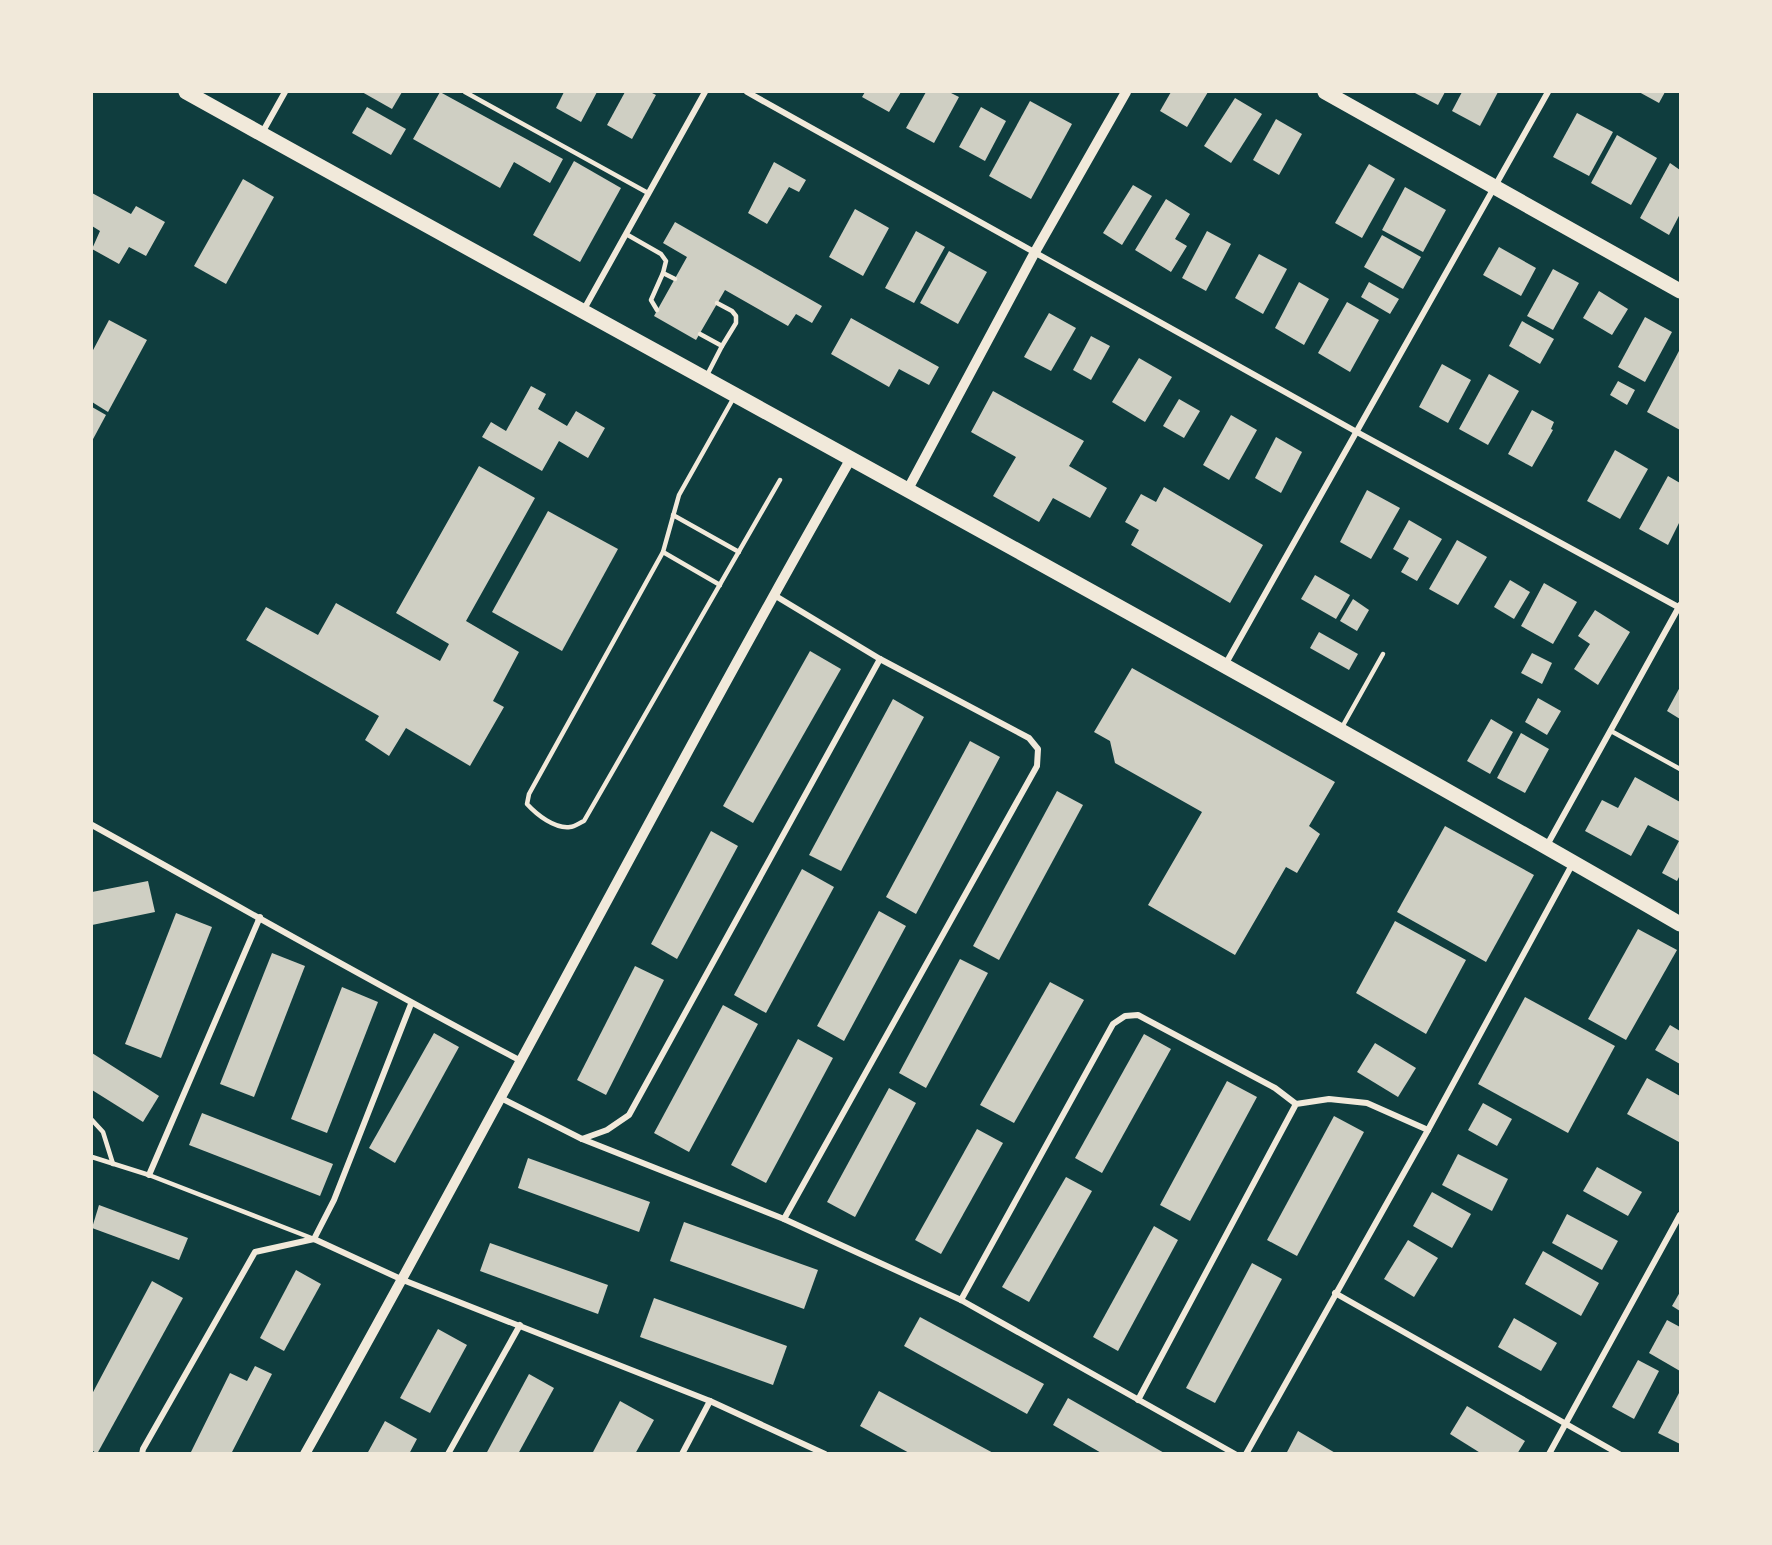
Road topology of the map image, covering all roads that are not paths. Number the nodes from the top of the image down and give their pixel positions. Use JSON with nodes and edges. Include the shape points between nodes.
{"nodes":[{"id":1,"x":186,"y":92,"type":"edge"},
{"id":2,"x":285,"y":92,"type":"edge"},
{"id":3,"x":465,"y":92,"type":"edge"},
{"id":4,"x":705,"y":92,"type":"edge"},
{"id":5,"x":747,"y":92,"type":"edge"},
{"id":6,"x":1126,"y":92,"type":"edge"},
{"id":7,"x":1325,"y":92,"type":"edge"},
{"id":8,"x":1548,"y":92,"type":"edge"},
{"id":9,"x":262,"y":134,"type":"junction"},
{"id":10,"x":1496,"y":187,"type":"junction"},
{"id":11,"x":648,"y":193,"type":"junction"},
{"id":12,"x":626,"y":234,"type":"junction"},
{"id":13,"x":1035,"y":252,"type":"junction"},
{"id":14,"x":663,"y":273,"type":"junction"},
{"id":15,"x":675,"y":279,"type":"dead end"},
{"id":16,"x":1680,"y":291,"type":"edge"},
{"id":17,"x":717,"y":303,"type":"dead end"},
{"id":18,"x":657,"y":310,"type":"dead end"},
{"id":19,"x":582,"y":312,"type":"junction"},
{"id":20,"x":700,"y":334,"type":"dead end"},
{"id":21,"x":722,"y":346,"type":"junction"},
{"id":22,"x":704,"y":379,"type":"junction"},
{"id":23,"x":735,"y":396,"type":"junction"},
{"id":24,"x":1355,"y":431,"type":"junction"},
{"id":25,"x":850,"y":460,"type":"junction"},
{"id":26,"x":780,"y":480,"type":"dead end"},
{"id":27,"x":907,"y":491,"type":"junction"},
{"id":28,"x":673,"y":514,"type":"junction"},
{"id":29,"x":663,"y":552,"type":"junction"},
{"id":30,"x":739,"y":552,"type":"junction"},
{"id":31,"x":720,"y":585,"type":"junction"},
{"id":32,"x":773,"y":595,"type":"junction"},
{"id":33,"x":1680,"y":606,"type":"edge"},
{"id":34,"x":1383,"y":654,"type":"dead end"},
{"id":35,"x":880,"y":659,"type":"junction"},
{"id":36,"x":1224,"y":665,"type":"junction"},
{"id":37,"x":1340,"y":731,"type":"junction"},
{"id":38,"x":1611,"y":731,"type":"junction"},
{"id":39,"x":1680,"y":769,"type":"edge"},
{"id":40,"x":92,"y":825,"type":"edge"},
{"id":41,"x":1546,"y":847,"type":"junction"},
{"id":42,"x":1573,"y":862,"type":"junction"},
{"id":43,"x":260,"y":917,"type":"junction"},
{"id":44,"x":1680,"y":924,"type":"edge"},
{"id":45,"x":411,"y":1004,"type":"junction"},
{"id":46,"x":520,"y":1061,"type":"junction"},
{"id":47,"x":501,"y":1098,"type":"junction"},
{"id":48,"x":1296,"y":1104,"type":"junction"},
{"id":49,"x":92,"y":1120,"type":"edge"},
{"id":50,"x":1428,"y":1130,"type":"junction"},
{"id":51,"x":582,"y":1139,"type":"junction"},
{"id":52,"x":92,"y":1157,"type":"edge"},
{"id":53,"x":113,"y":1164,"type":"junction"},
{"id":54,"x":149,"y":1175,"type":"junction"},
{"id":55,"x":1680,"y":1215,"type":"edge"},
{"id":56,"x":784,"y":1219,"type":"junction"},
{"id":57,"x":314,"y":1239,"type":"junction"},
{"id":58,"x":403,"y":1280,"type":"junction"},
{"id":59,"x":1335,"y":1293,"type":"junction"},
{"id":60,"x":961,"y":1300,"type":"junction"},
{"id":61,"x":520,"y":1325,"type":"junction"},
{"id":62,"x":1138,"y":1400,"type":"junction"},
{"id":63,"x":710,"y":1401,"type":"junction"},
{"id":64,"x":1566,"y":1423,"type":"junction"},
{"id":65,"x":142,"y":1454,"type":"edge"},
{"id":66,"x":305,"y":1454,"type":"edge"},
{"id":67,"x":448,"y":1454,"type":"edge"},
{"id":68,"x":682,"y":1454,"type":"edge"},
{"id":69,"x":825,"y":1454,"type":"edge"},
{"id":70,"x":1235,"y":1454,"type":"edge"},
{"id":71,"x":1246,"y":1454,"type":"edge"},
{"id":72,"x":1548,"y":1454,"type":"edge"},
{"id":73,"x":1619,"y":1454,"type":"edge"}],
"edges":[{"from":1,"to":9,"type":"main road"},
{"from":2,"to":9,"type":"street"},
{"from":3,"to":11,"type":"lane"},
{"from":4,"to":11,"type":"street"},
{"from":5,"to":13,"type":"street"},
{"from":6,"to":13,"type":"street"},
{"from":7,"to":10,"type":"main road"},
{"from":8,"to":10,"type":"street"},
{"from":9,"to":19,"type":"main road"},
{"from":10,"to":16,"type":"main road"},
{"from":10,"to":24,"type":"street"},
{"from":11,"to":12,"type":"street"},
{"from":12,"to":14,"type":"lane","via":[[661,254],[666,261]]},
{"from":12,"to":19,"type":"street"},
{"from":13,"to":24,"type":"street"},
{"from":13,"to":27,"type":"street"},
{"from":14,"to":15,"type":"lane"},
{"from":14,"to":18,"type":"lane","via":[[651,300]]},
{"from":17,"to":21,"type":"lane","via":[[736,316]]},
{"from":19,"to":22,"type":"main road"},
{"from":20,"to":21,"type":"lane"},
{"from":21,"to":22,"type":"lane"},
{"from":22,"to":23,"type":"main road"},
{"from":23,"to":25,"type":"main road"},
{"from":23,"to":28,"type":"lane","via":[[679,495]]},
{"from":24,"to":33,"type":"street"},
{"from":24,"to":36,"type":"street"},
{"from":25,"to":27,"type":"main road"},
{"from":25,"to":32,"type":"street"},
{"from":26,"to":30,"type":"lane"},
{"from":27,"to":36,"type":"main road"},
{"from":28,"to":29,"type":"lane"},
{"from":28,"to":30,"type":"lane"},
{"from":29,"to":31,"type":"lane"},
{"from":29,"to":31,"type":"lane","via":[[529,794],[527,804],[535,813],[561,827],[584,821]]},
{"from":30,"to":31,"type":"lane"},
{"from":32,"to":35,"type":"street"},
{"from":32,"to":46,"type":"street"},
{"from":33,"to":38,"type":"street"},
{"from":34,"to":37,"type":"lane"},
{"from":35,"to":51,"type":"street","via":[[629,1114],[608,1130]]},
{"from":35,"to":56,"type":"street","via":[[1029,738],[1038,749],[1037,766]]},
{"from":36,"to":37,"type":"main road"},
{"from":37,"to":41,"type":"main road"},
{"from":38,"to":39,"type":"lane"},
{"from":38,"to":41,"type":"street"},
{"from":40,"to":43,"type":"street"},
{"from":41,"to":42,"type":"main road"},
{"from":42,"to":44,"type":"main road"},
{"from":42,"to":50,"type":"street"},
{"from":43,"to":45,"type":"street"},
{"from":43,"to":54,"type":"street"},
{"from":45,"to":46,"type":"street"},
{"from":45,"to":57,"type":"street","via":[[334,1200]]},
{"from":46,"to":47,"type":"street"},
{"from":47,"to":51,"type":"street"},
{"from":47,"to":58,"type":"street"},
{"from":48,"to":50,"type":"street","via":[[1329,1099],[1367,1103]]},
{"from":48,"to":60,"type":"street","via":[[1275,1088],[1138,1016],[1125,1016],[1113,1024]]},
{"from":48,"to":62,"type":"street"},
{"from":49,"to":53,"type":"lane","via":[[103,1132]]},
{"from":50,"to":59,"type":"street"},
{"from":51,"to":56,"type":"street"},
{"from":52,"to":53,"type":"lane"},
{"from":53,"to":54,"type":"lane"},
{"from":54,"to":57,"type":"lane"},
{"from":55,"to":64,"type":"street"},
{"from":56,"to":60,"type":"street"},
{"from":57,"to":58,"type":"street"},
{"from":57,"to":65,"type":"street","via":[[255,1252]]},
{"from":58,"to":61,"type":"street"},
{"from":58,"to":66,"type":"street"},
{"from":59,"to":64,"type":"street"},
{"from":59,"to":71,"type":"street"},
{"from":60,"to":62,"type":"street"},
{"from":61,"to":63,"type":"street"},
{"from":61,"to":67,"type":"street"},
{"from":62,"to":70,"type":"street"},
{"from":63,"to":68,"type":"street"},
{"from":63,"to":69,"type":"street"},
{"from":64,"to":72,"type":"street"},
{"from":64,"to":73,"type":"street"}]}
